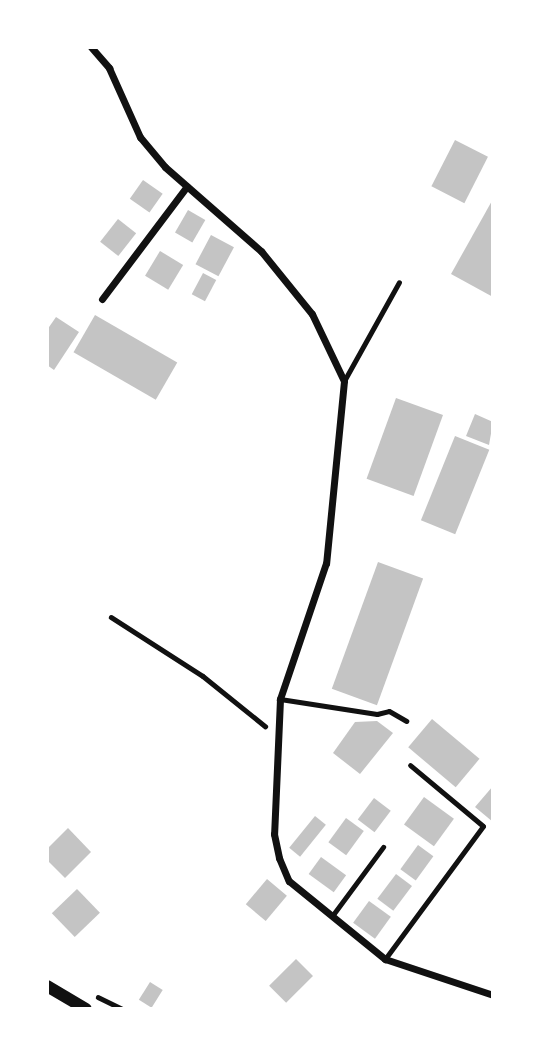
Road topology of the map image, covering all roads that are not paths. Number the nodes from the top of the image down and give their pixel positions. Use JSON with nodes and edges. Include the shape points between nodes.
{"nodes":[{"id":1,"x":91,"y":47,"type":"edge"},
{"id":2,"x":187,"y":186,"type":"junction"},
{"id":3,"x":398,"y":282,"type":"dead end"},
{"id":4,"x":102,"y":299,"type":"dead end"},
{"id":5,"x":344,"y":381,"type":"junction"},
{"id":6,"x":280,"y":699,"type":"junction"},
{"id":7,"x":406,"y":721,"type":"dead end"},
{"id":8,"x":410,"y":765,"type":"dead end"},
{"id":9,"x":383,"y":847,"type":"dead end"},
{"id":10,"x":332,"y":916,"type":"junction"},
{"id":11,"x":385,"y":959,"type":"junction"},
{"id":12,"x":47,"y":986,"type":"edge"},
{"id":13,"x":493,"y":995,"type":"edge"},
{"id":14,"x":86,"y":1009,"type":"edge"}],
"edges":[{"from":1,"to":2,"type":"street","via":[[109,68],[140,137]]},
{"from":2,"to":4,"type":"street"},
{"from":2,"to":5,"type":"street","via":[[261,250],[312,314]]},
{"from":3,"to":5,"type":"lane"},
{"from":5,"to":6,"type":"street","via":[[326,564]]},
{"from":6,"to":7,"type":"lane","via":[[377,714],[389,711]]},
{"from":6,"to":10,"type":"street","via":[[274,834],[279,858],[289,881]]},
{"from":8,"to":11,"type":"lane","via":[[483,826]]},
{"from":9,"to":10,"type":"lane"},
{"from":10,"to":11,"type":"street"},
{"from":11,"to":13,"type":"street"},
{"from":12,"to":14,"type":"street"}]}
